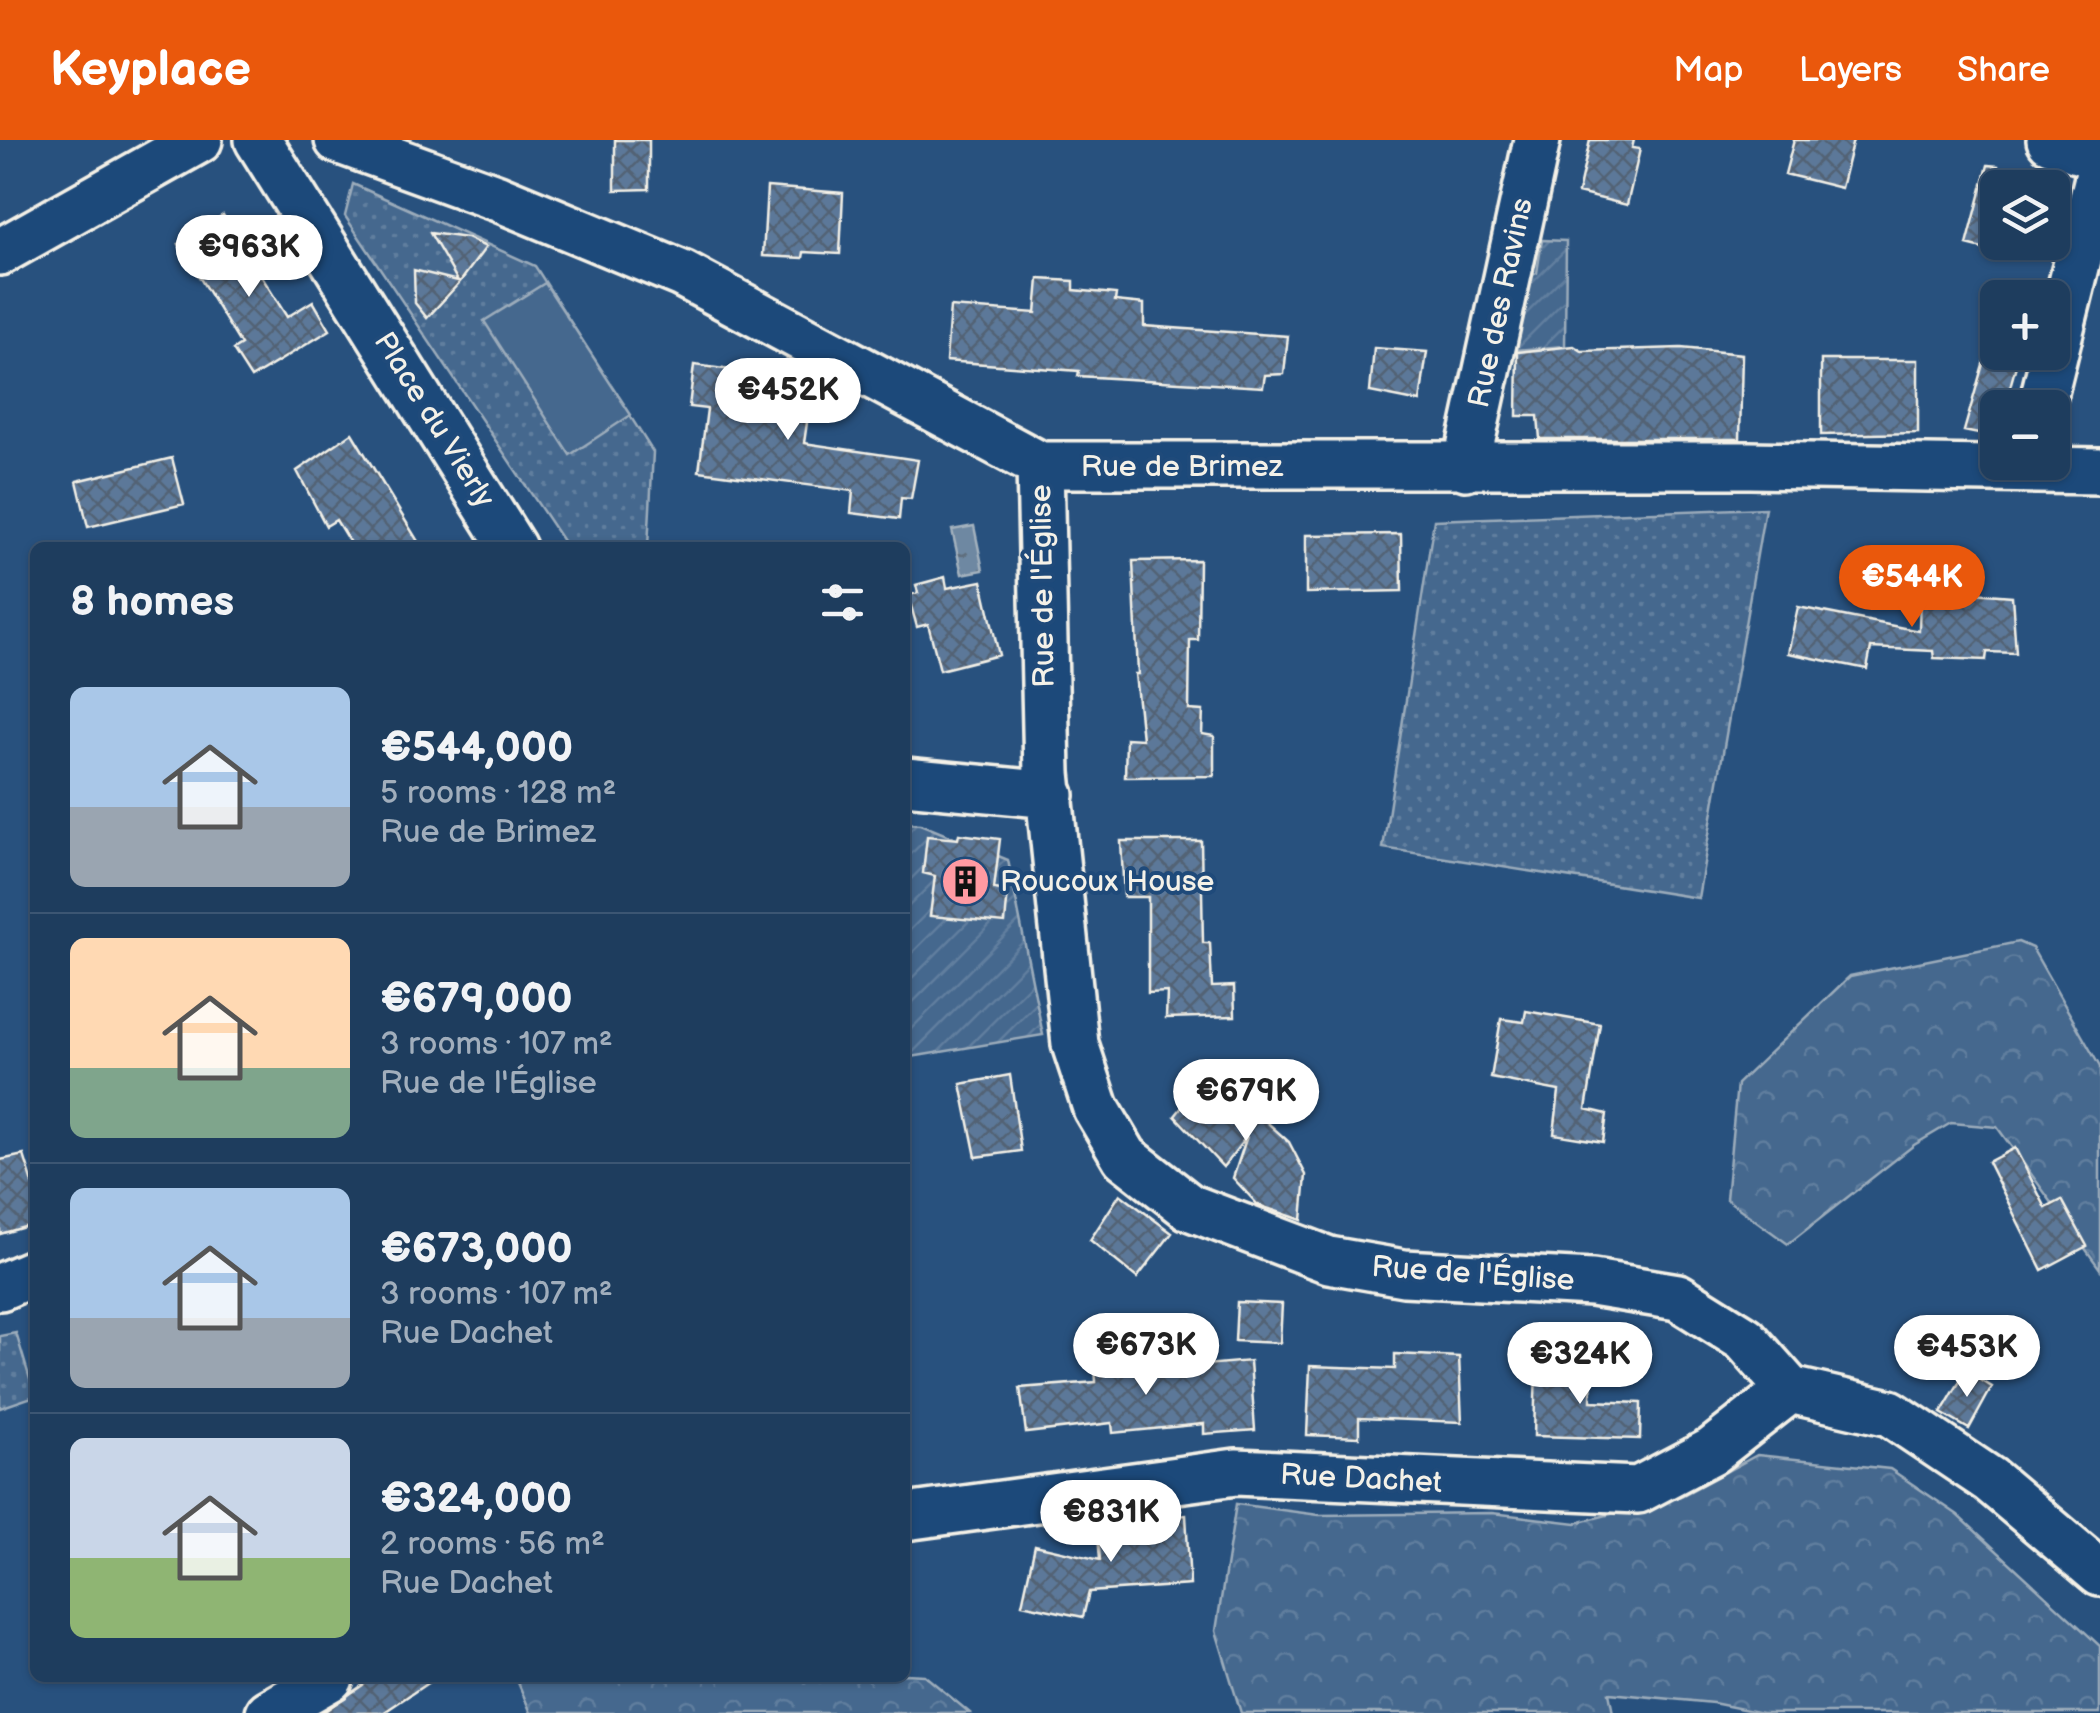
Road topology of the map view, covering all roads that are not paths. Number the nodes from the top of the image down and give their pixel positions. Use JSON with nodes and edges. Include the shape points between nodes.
{"nodes":[{"id":1,"x":199,"y":140,"type":"edge"},
{"id":2,"x":258,"y":140,"type":"edge"},
{"id":3,"x":338,"y":140,"type":"edge"},
{"id":4,"x":1536,"y":140,"type":"edge"},
{"id":5,"x":2050,"y":140,"type":"edge"},
{"id":6,"x":2100,"y":158,"type":"edge"},
{"id":7,"x":2100,"y":170,"type":"edge"},
{"id":8,"x":0,"y":252,"type":"edge"},
{"id":9,"x":2045,"y":390,"type":"edge"},
{"id":10,"x":1040,"y":465,"type":"junction"},
{"id":11,"x":1980,"y":465,"type":"edge"},
{"id":12,"x":1466,"y":467,"type":"junction"},
{"id":13,"x":2070,"y":469,"type":"edge"},
{"id":14,"x":2100,"y":471,"type":"edge"},
{"id":15,"x":509,"y":542,"type":"edge"},
{"id":16,"x":910,"y":782,"type":"edge"},
{"id":17,"x":1051,"y":796,"type":"junction"},
{"id":18,"x":30,"y":1274,"type":"edge"},
{"id":19,"x":0,"y":1288,"type":"edge"},
{"id":20,"x":1790,"y":1390,"type":"junction"},
{"id":21,"x":910,"y":1516,"type":"edge"},
{"id":22,"x":2100,"y":1573,"type":"edge"},
{"id":23,"x":323,"y":1682,"type":"edge"},
{"id":24,"x":269,"y":1713,"type":"edge"}],
"edges":[{"from":1,"to":8,"type":"street"},
{"from":2,"to":15,"type":"street","name":"Place du Vierly"},
{"from":3,"to":10,"type":"street","name":"Rue de Brimez","via":[[682,274]]},
{"from":4,"to":12,"type":"street","name":"Rue des Ravins"},
{"from":5,"to":6,"type":"street"},
{"from":7,"to":9,"type":"street"},
{"from":10,"to":12,"type":"street","name":"Rue de Brimez"},
{"from":10,"to":17,"type":"street","name":"Rue de l'Église"},
{"from":11,"to":12,"type":"street","name":"Rue de Brimez"},
{"from":13,"to":14,"type":"street","name":"Rue de Brimez"},
{"from":16,"to":17,"type":"street"},
{"from":17,"to":20,"type":"street","name":"Rue de l'Église","via":[[1075,1044],[1096,1108],[1126,1157],[1156,1184],[1189,1208],[1329,1260],[1404,1274],[1592,1283],[1678,1297],[1746,1339]]},
{"from":18,"to":19,"type":"street"},
{"from":20,"to":21,"type":"street","name":"Rue Dachet","via":[[1712,1452],[1638,1490],[1236,1472]]},
{"from":20,"to":22,"type":"street","via":[[1890,1413],[1990,1480]]},
{"from":23,"to":24,"type":"street"}]}
